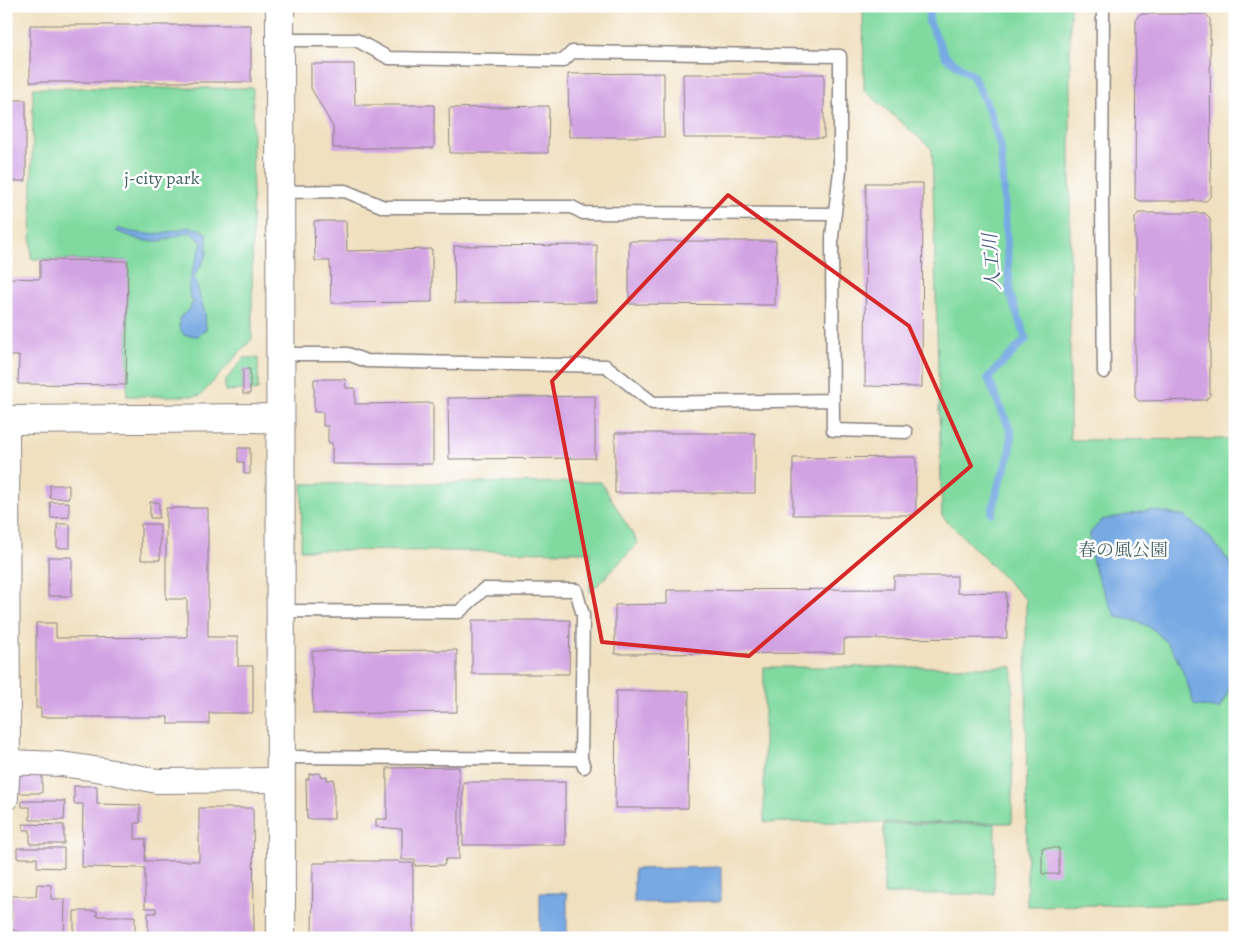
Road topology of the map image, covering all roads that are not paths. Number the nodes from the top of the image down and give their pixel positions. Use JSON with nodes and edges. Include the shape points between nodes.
{"nodes":[{"id":1,"x":280,"y":6,"type":"edge"},
{"id":2,"x":1103,"y":6,"type":"edge"},
{"id":3,"x":280,"y":40,"type":"junction"},
{"id":4,"x":280,"y":192,"type":"junction"},
{"id":5,"x":835,"y":214,"type":"junction"},
{"id":6,"x":280,"y":354,"type":"junction"},
{"id":7,"x":1104,"y":372,"type":"dead end"},
{"id":8,"x":833,"y":400,"type":"junction"},
{"id":9,"x":279,"y":418,"type":"junction"},
{"id":10,"x":7,"y":420,"type":"edge"},
{"id":11,"x":906,"y":432,"type":"dead end"},
{"id":12,"x":280,"y":612,"type":"junction"},
{"id":13,"x":6,"y":660,"type":"edge"},
{"id":14,"x":7,"y":762,"type":"edge"},
{"id":15,"x":280,"y":769,"type":"junction"},
{"id":16,"x":6,"y":798,"type":"edge"},
{"id":17,"x":281,"y":938,"type":"edge"}],
"edges":[{"from":1,"to":3,"type":"street"},
{"from":2,"to":7,"type":"lane"},
{"from":3,"to":4,"type":"street"},
{"from":3,"to":5,"type":"lane","via":[[356,40],[390,58],[564,61],[572,52],[840,56],[840,171]]},
{"from":4,"to":5,"type":"lane","via":[[345,191],[384,207],[572,207],[583,213]]},
{"from":4,"to":6,"type":"street"},
{"from":5,"to":8,"type":"lane","via":[[832,236]]},
{"from":6,"to":8,"type":"lane","via":[[348,354],[366,361],[606,366],[653,403]]},
{"from":6,"to":9,"type":"street"},
{"from":8,"to":11,"type":"lane","via":[[833,430]]},
{"from":9,"to":10,"type":"street"},
{"from":9,"to":12,"type":"street"},
{"from":10,"to":13,"type":"street"},
{"from":12,"to":15,"type":"street"},
{"from":12,"to":15,"type":"lane","via":[[459,612],[484,589],[576,590],[583,615],[583,763]]},
{"from":13,"to":14,"type":"street"},
{"from":14,"to":15,"type":"street","via":[[61,764],[157,781]]},
{"from":14,"to":16,"type":"street"},
{"from":15,"to":17,"type":"street"}]}
